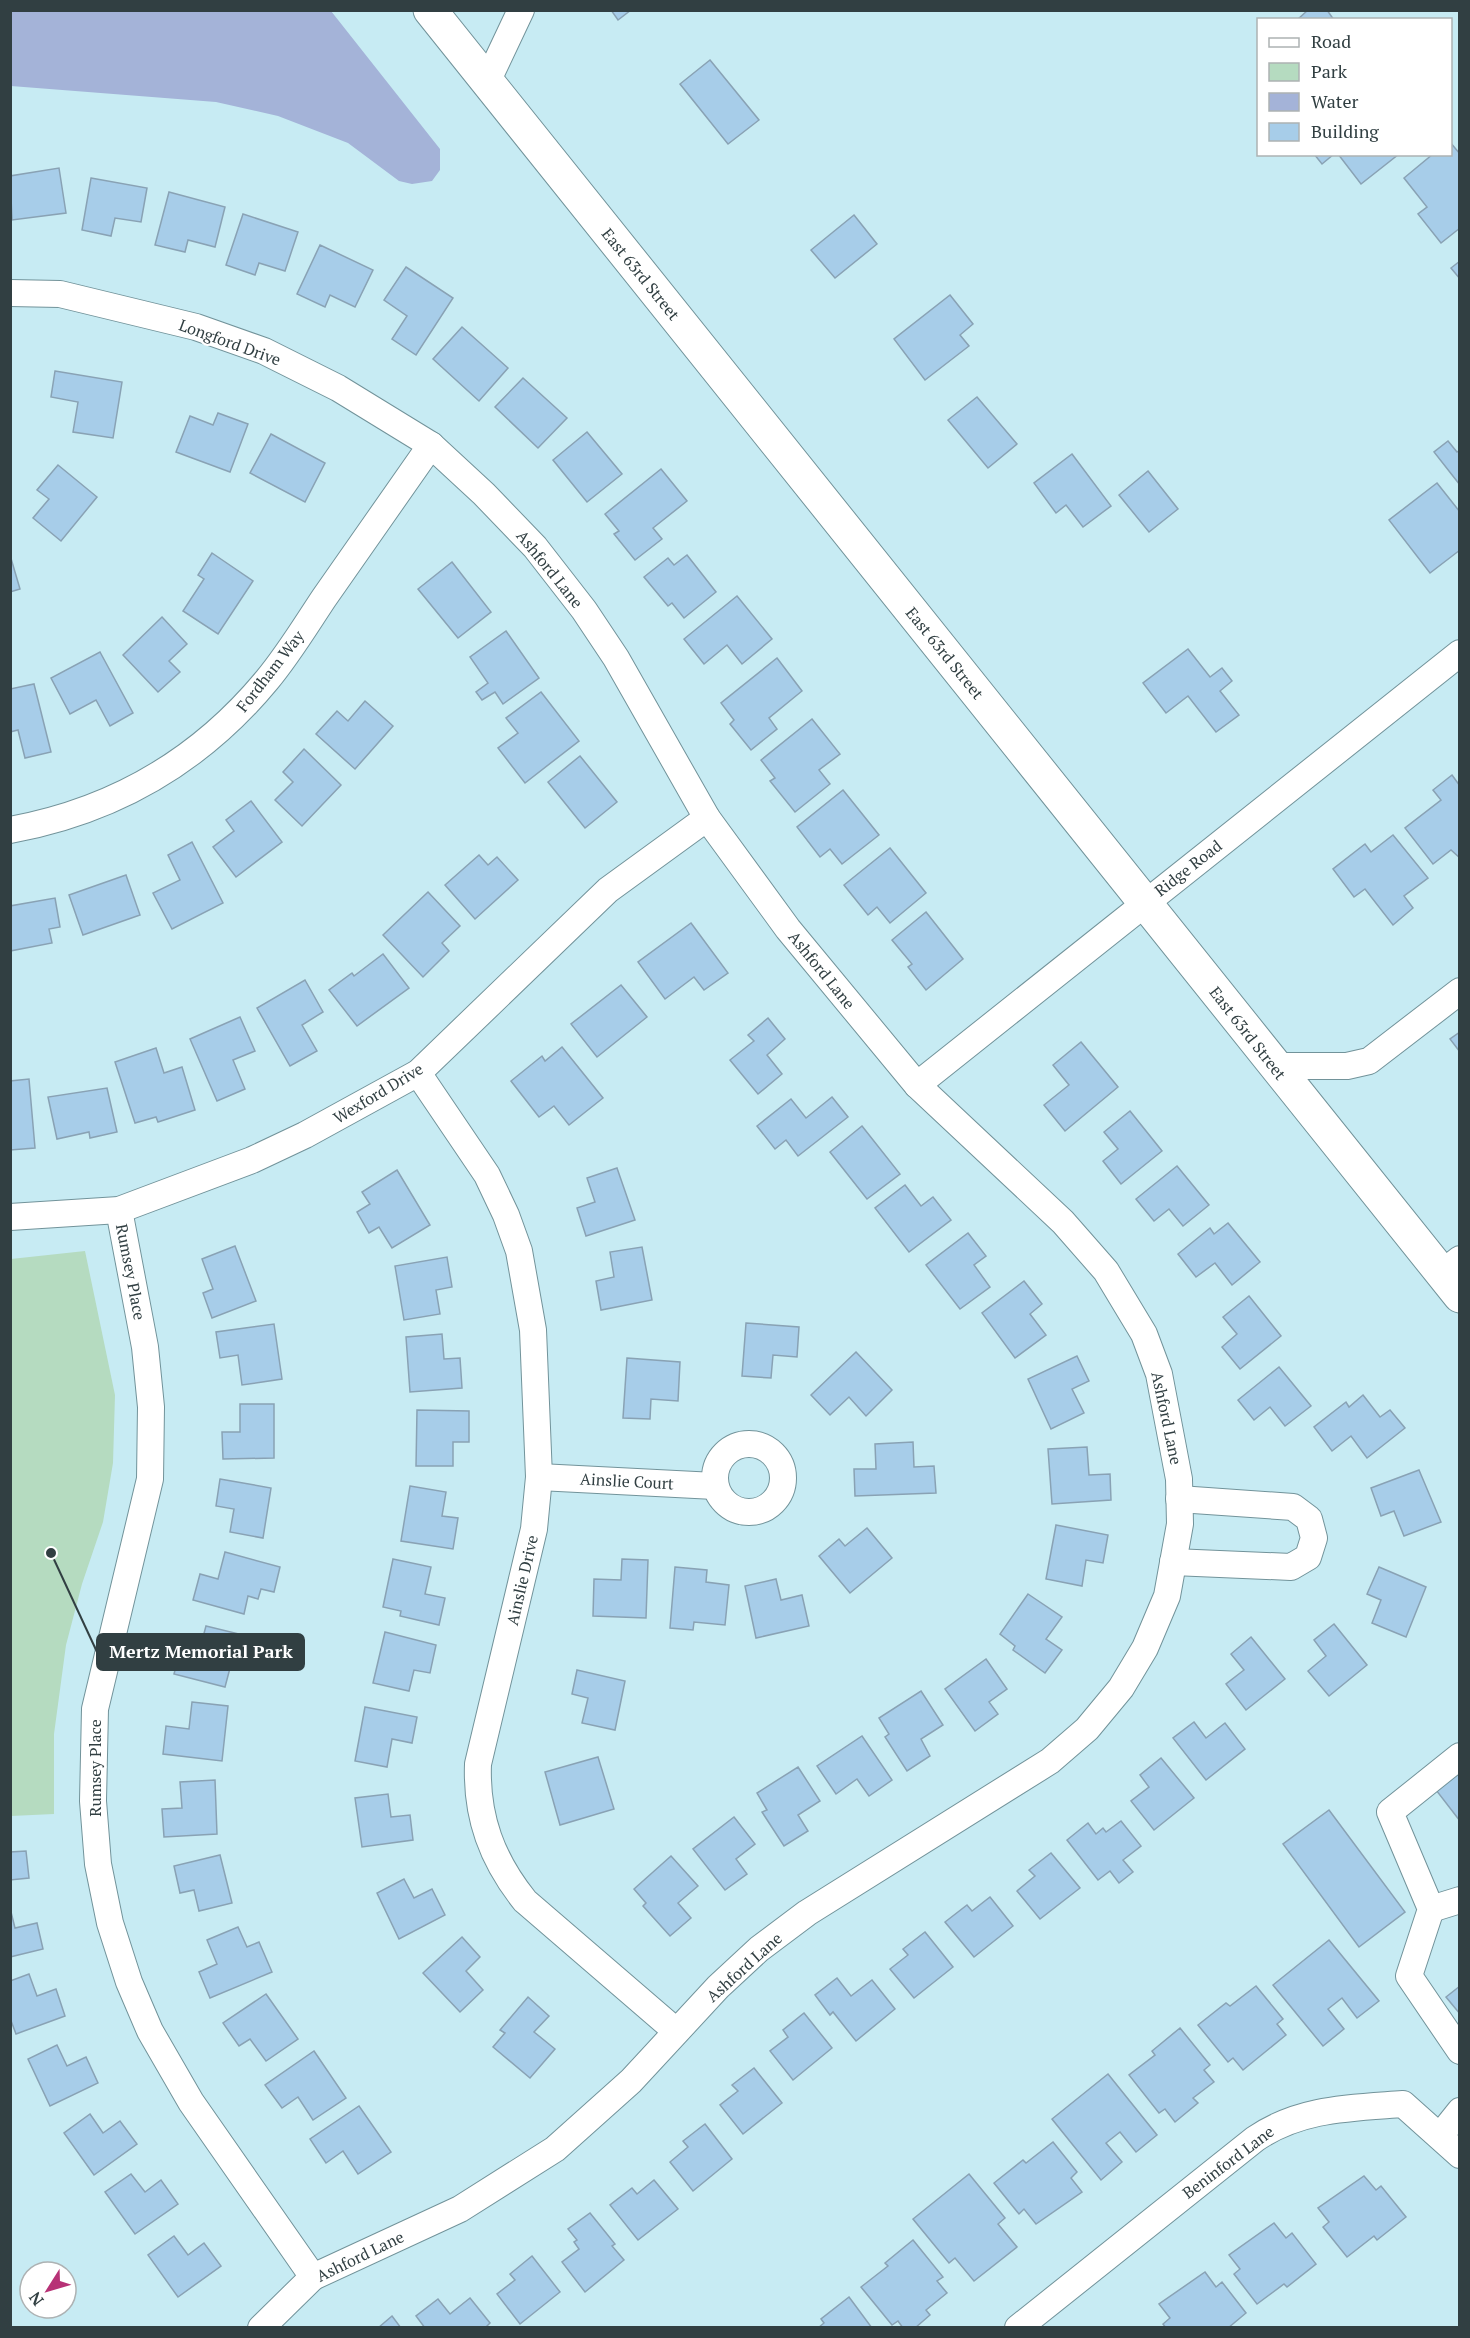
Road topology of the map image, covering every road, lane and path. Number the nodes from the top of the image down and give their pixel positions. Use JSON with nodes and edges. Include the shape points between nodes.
{"nodes":[{"id":1,"x":430,"y":10,"type":"edge"},
{"id":2,"x":521,"y":10,"type":"edge"},
{"id":3,"x":487,"y":82,"type":"junction"},
{"id":4,"x":10,"y":293,"type":"edge"},
{"id":5,"x":431,"y":445,"type":"junction"},
{"id":6,"x":1460,"y":653,"type":"edge"},
{"id":7,"x":707,"y":818,"type":"junction"},
{"id":8,"x":10,"y":830,"type":"edge"},
{"id":9,"x":1144,"y":902,"type":"junction"},
{"id":10,"x":1460,"y":991,"type":"edge"},
{"id":11,"x":1274,"y":1066,"type":"junction"},
{"id":12,"x":418,"y":1073,"type":"junction"},
{"id":13,"x":916,"y":1084,"type":"junction"},
{"id":14,"x":119,"y":1210,"type":"junction"},
{"id":15,"x":10,"y":1217,"type":"edge"},
{"id":16,"x":1454,"y":1276,"type":"edge"},
{"id":17,"x":538,"y":1477,"type":"junction"},
{"id":18,"x":715,"y":1486,"type":"dead end"},
{"id":19,"x":1179,"y":1500,"type":"junction"},
{"id":20,"x":1173,"y":1562,"type":"junction"},
{"id":21,"x":1460,"y":1756,"type":"edge"},
{"id":22,"x":1460,"y":1900,"type":"edge"},
{"id":23,"x":1431,"y":1909,"type":"junction"},
{"id":24,"x":676,"y":2031,"type":"junction"},
{"id":25,"x":1460,"y":2051,"type":"edge"},
{"id":26,"x":1460,"y":2111,"type":"edge"},
{"id":27,"x":1440,"y":2136,"type":"junction"},
{"id":28,"x":1460,"y":2156,"type":"edge"},
{"id":29,"x":313,"y":2277,"type":"junction"},
{"id":30,"x":261,"y":2328,"type":"edge"},
{"id":31,"x":1018,"y":2328,"type":"edge"}],
"edges":[{"from":1,"to":3,"type":"main road","name":"East 63rd Street"},
{"from":2,"to":3,"type":"street"},
{"from":3,"to":9,"type":"main road","name":"East 63rd Street"},
{"from":4,"to":5,"type":"street","name":"Longford Drive","via":[[60,294],[196,327],[244,344],[318,377]]},
{"from":5,"to":7,"type":"street","name":"Ashford Lane","via":[[491,502],[559,576],[616,658]]},
{"from":5,"to":8,"type":"street","name":"Fordham Way","via":[[269,678],[212,738],[132,791],[68,817]]},
{"from":6,"to":9,"type":"street","name":"Ridge Road"},
{"from":7,"to":12,"type":"street","name":"Wexford Drive","via":[[608,890]]},
{"from":7,"to":13,"type":"street","name":"Ashford Lane","via":[[788,929]]},
{"from":9,"to":11,"type":"main road","name":"East 63rd Street"},
{"from":9,"to":13,"type":"street","name":"Ridge Road"},
{"from":10,"to":11,"type":"street","via":[[1369,1061],[1347,1066]]},
{"from":11,"to":16,"type":"main road","name":"East 63rd Street"},
{"from":12,"to":14,"type":"street","name":"Wexford Drive","via":[[305,1136]]},
{"from":12,"to":17,"type":"street","name":"Ainslie Drive","via":[[487,1175],[519,1251],[533,1330]]},
{"from":13,"to":19,"type":"street","name":"Ashford Lane","via":[[1082,1242],[1123,1296],[1144,1334],[1159,1374],[1179,1479]]},
{"from":14,"to":15,"type":"street","name":"Wexford Drive"},
{"from":14,"to":29,"type":"street","name":"Rumsey Place","via":[[146,1347],[151,1407],[150,1479],[95,1709],[93,1801],[98,1864],[110,1923],[150,2031],[191,2102]]},
{"from":17,"to":18,"type":"street","name":"Ainslie Court"},
{"from":17,"to":24,"type":"street","name":"Ainslie Drive","via":[[534,1529],[478,1764],[478,1801],[483,1825],[506,1878],[525,1901]]},
{"from":19,"to":20,"type":"street","name":"Ashford Lane","via":[[1180,1524]]},
{"from":19,"to":20,"type":"street","via":[[1293,1507],[1309,1519],[1314,1538],[1308,1557],[1291,1567]]},
{"from":20,"to":24,"type":"street","name":"Ashford Lane","via":[[1167,1596],[1145,1648],[1121,1688],[1087,1729],[1050,1761],[807,1913],[751,1957]]},
{"from":21,"to":23,"type":"street","via":[[1390,1812]]},
{"from":22,"to":23,"type":"street"},
{"from":23,"to":25,"type":"street","via":[[1409,1976]]},
{"from":24,"to":29,"type":"street","name":"Ashford Lane","via":[[594,2117],[527,2169],[460,2208]]},
{"from":26,"to":27,"type":"street"},
{"from":27,"to":28,"type":"street","name":"Beninford Lane"},
{"from":27,"to":31,"type":"street","name":"Beninford Lane","via":[[1403,2104],[1322,2110],[1286,2121],[1255,2139]]},
{"from":29,"to":30,"type":"street","name":"Ashford Lane"}]}
